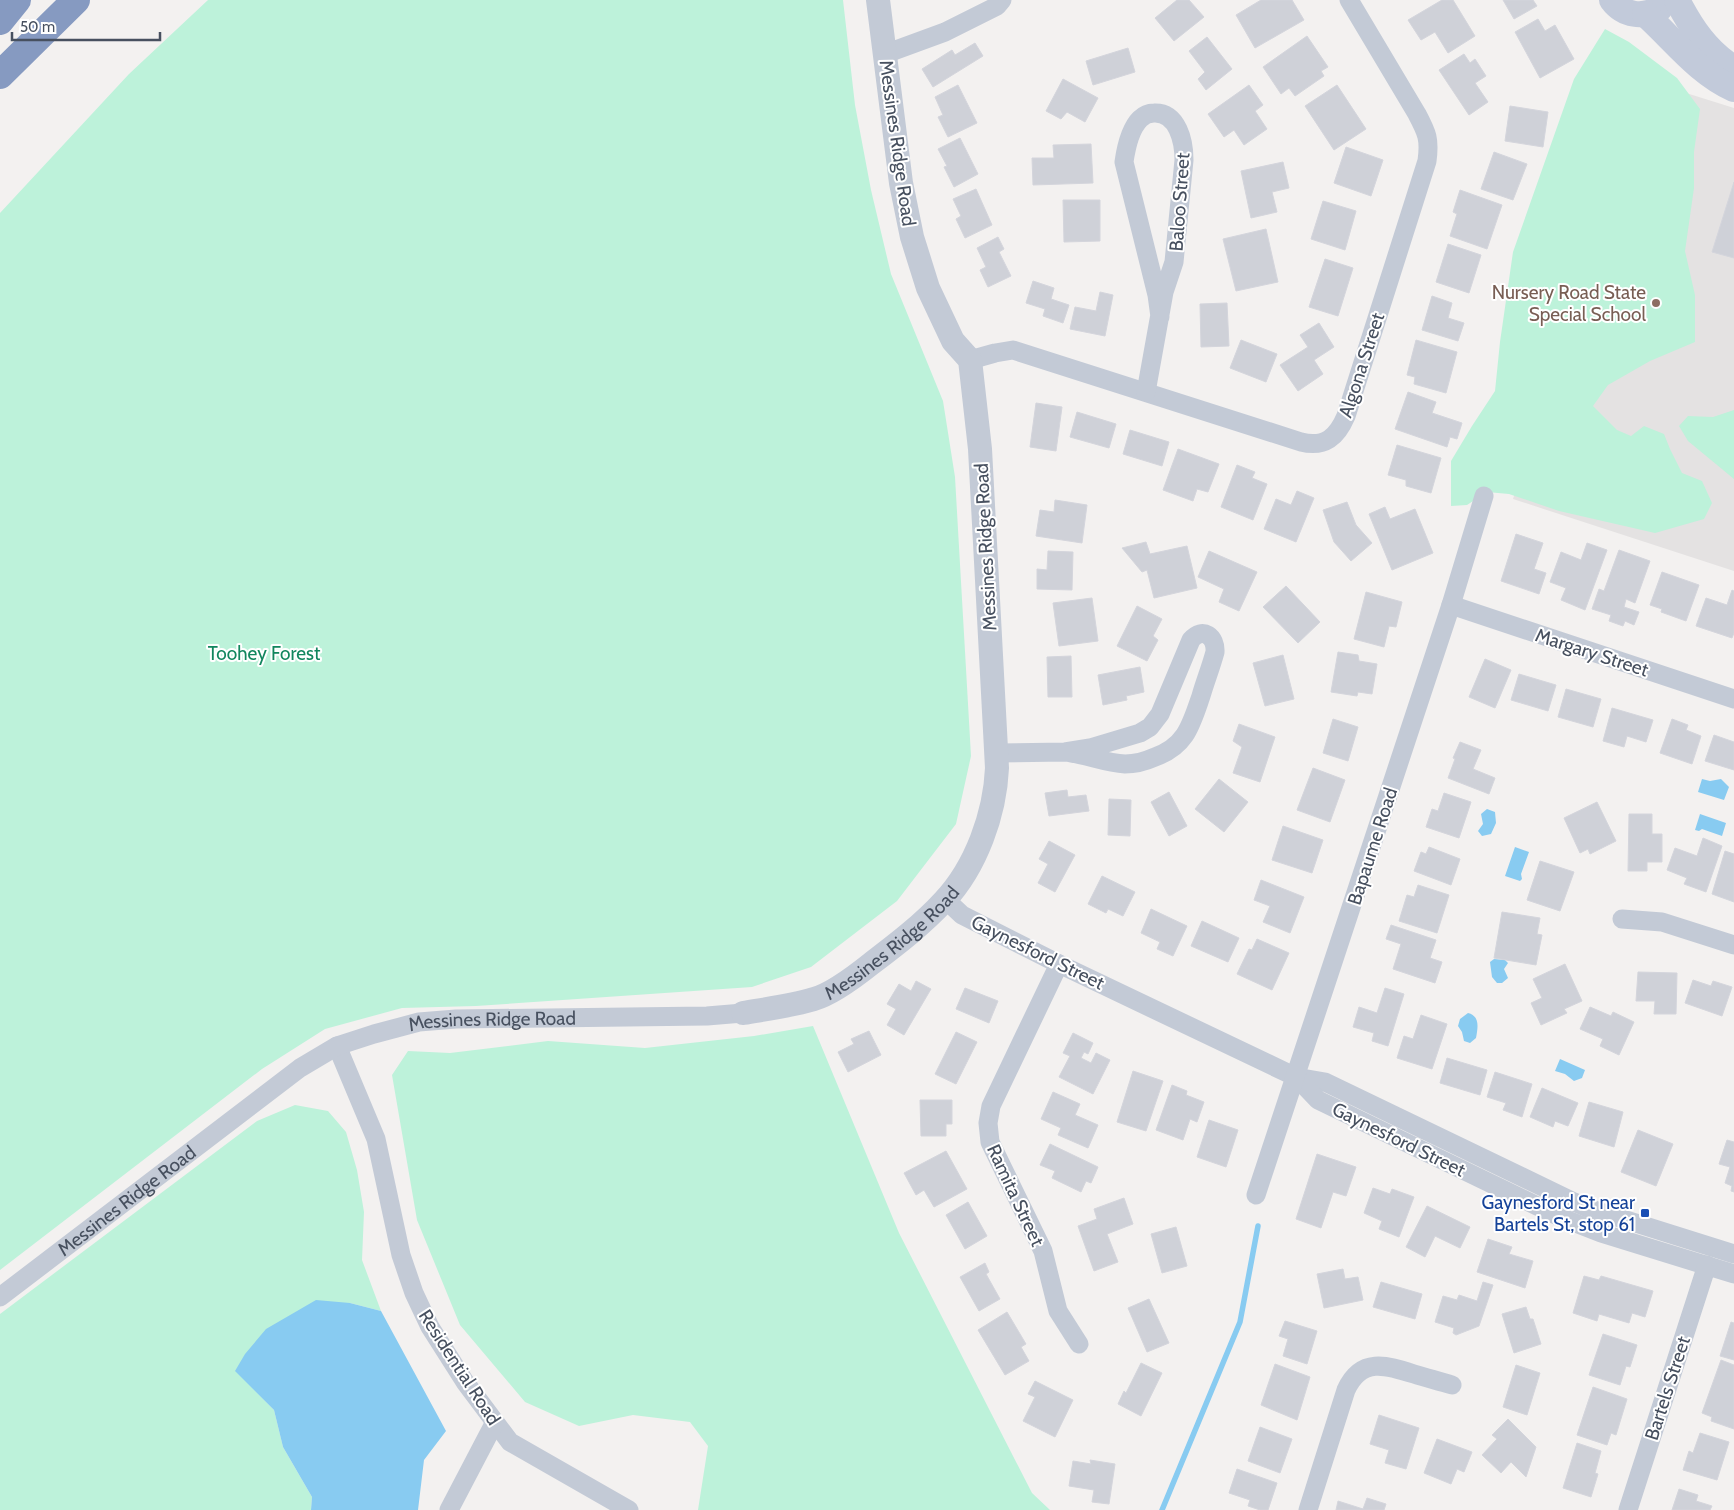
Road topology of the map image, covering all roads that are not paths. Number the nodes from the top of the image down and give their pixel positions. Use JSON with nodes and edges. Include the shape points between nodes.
{"nodes":[{"id":1,"x":17,"y":0,"type":"edge"},
{"id":2,"x":76,"y":0,"type":"edge"},
{"id":3,"x":878,"y":0,"type":"edge"},
{"id":4,"x":1002,"y":0,"type":"edge"},
{"id":5,"x":1349,"y":0,"type":"edge"},
{"id":6,"x":1612,"y":0,"type":"edge"},
{"id":7,"x":1667,"y":0,"type":"edge"},
{"id":8,"x":1677,"y":0,"type":"edge"},
{"id":9,"x":1644,"y":14,"type":"junction"},
{"id":10,"x":0,"y":21,"type":"edge"},
{"id":11,"x":885,"y":54,"type":"junction"},
{"id":12,"x":1734,"y":68,"type":"edge"},
{"id":13,"x":0,"y":75,"type":"edge"},
{"id":14,"x":1734,"y":90,"type":"edge"},
{"id":15,"x":1160,"y":317,"type":"junction"},
{"id":16,"x":970,"y":360,"type":"junction"},
{"id":17,"x":1146,"y":392,"type":"junction"},
{"id":18,"x":1484,"y":496,"type":"dead end"},
{"id":19,"x":1451,"y":605,"type":"junction"},
{"id":20,"x":1734,"y":699,"type":"edge"},
{"id":21,"x":1065,"y":752,"type":"junction"},
{"id":22,"x":996,"y":753,"type":"junction"},
{"id":23,"x":946,"y":900,"type":"junction"},
{"id":24,"x":1622,"y":919,"type":"dead end"},
{"id":25,"x":1734,"y":945,"type":"edge"},
{"id":26,"x":1059,"y":964,"type":"junction"},
{"id":27,"x":743,"y":1012,"type":"joint"},
{"id":28,"x":337,"y":1046,"type":"junction"},
{"id":29,"x":1296,"y":1077,"type":"junction"},
{"id":30,"x":1256,"y":1195,"type":"dead end"},
{"id":31,"x":1734,"y":1254,"type":"edge"},
{"id":32,"x":1707,"y":1265,"type":"junction"},
{"id":33,"x":1734,"y":1274,"type":"edge"},
{"id":34,"x":0,"y":1297,"type":"edge"},
{"id":35,"x":1078,"y":1344,"type":"dead end"},
{"id":36,"x":1452,"y":1385,"type":"dead end"},
{"id":37,"x":495,"y":1422,"type":"junction"},
{"id":38,"x":449,"y":1510,"type":"edge"},
{"id":39,"x":629,"y":1510,"type":"edge"},
{"id":40,"x":1308,"y":1510,"type":"edge"},
{"id":41,"x":1628,"y":1510,"type":"edge"}],
"edges":[{"from":1,"to":10,"type":"highway"},
{"from":2,"to":13,"type":"highway"},
{"from":3,"to":11,"type":"street","name":"Messines Ridge Road"},
{"from":4,"to":11,"type":"street","via":[[997,6],[945,32]]},
{"from":5,"to":17,"type":"street","name":"Algona Street","via":[[1417,114],[1430,145],[1342,424],[1325,442],[1307,443]]},
{"from":6,"to":9,"type":"main road","via":[[1622,10]]},
{"from":7,"to":9,"type":"main road","via":[[1659,9]]},
{"from":8,"to":12,"type":"main road","via":[[1713,53]]},
{"from":9,"to":14,"type":"main road","via":[[1700,68]]},
{"from":11,"to":16,"type":"street","name":"Messines Ridge Road","via":[[901,183],[912,238],[928,288],[953,341]]},
{"from":15,"to":15,"type":"street","name":"Baloo Street","via":[[1158,295],[1124,162],[1138,122],[1144,115],[1154,112],[1166,116],[1174,124],[1184,152],[1174,262]]},
{"from":15,"to":17,"type":"street","name":"Baloo Street"},
{"from":16,"to":17,"type":"street","name":"Algona Street","via":[[1013,350]]},
{"from":16,"to":22,"type":"street","name":"Messines Ridge Road","via":[[980,449]]},
{"from":18,"to":19,"type":"street","name":"Bapaume Road"},
{"from":19,"to":20,"type":"street","name":"Margary Street"},
{"from":19,"to":29,"type":"street","name":"Bapaume Road"},
{"from":21,"to":21,"type":"street","via":[[1113,742],[1146,730],[1160,714],[1191,640],[1203,634],[1213,640],[1214,656],[1192,724],[1177,746],[1157,757],[1130,763]]},
{"from":21,"to":22,"type":"street"},
{"from":22,"to":23,"type":"street","name":"Messines Ridge Road","via":[[995,791],[987,827],[965,872]]},
{"from":23,"to":26,"type":"street","name":"Gaynesford Street","via":[[962,915]]},
{"from":23,"to":27,"type":"street","name":"Messines Ridge Road","via":[[906,937],[848,981],[816,999]]},
{"from":24,"to":25,"type":"street","via":[[1662,922]]},
{"from":26,"to":29,"type":"street","name":"Gaynesford Street"},
{"from":26,"to":35,"type":"street","name":"Ramita Street","via":[[991,1106],[988,1129],[992,1148],[1043,1251],[1058,1311]]},
{"from":27,"to":28,"type":"street","name":"Messines Ridge Road","via":[[706,1016],[418,1022]]},
{"from":28,"to":34,"type":"street","name":"Messines Ridge Road","via":[[300,1068]]},
{"from":28,"to":37,"type":"street","name":"Residential Road","via":[[376,1139],[401,1255],[414,1293],[430,1327]]},
{"from":29,"to":30,"type":"street","name":"Bapaume Road"},
{"from":29,"to":31,"type":"street","name":"Gaynesford Street","via":[[1325,1082],[1588,1208]]},
{"from":29,"to":32,"type":"street","name":"Gaynesford Street","via":[[1318,1100],[1560,1217]]},
{"from":32,"to":33,"type":"street","name":"Gaynesford Street"},
{"from":32,"to":41,"type":"street","name":"Bartels Street"},
{"from":36,"to":40,"type":"street","via":[[1383,1365],[1367,1368],[1357,1375],[1346,1390]]},
{"from":37,"to":38,"type":"street"},
{"from":37,"to":39,"type":"street","name":"Residential Road","via":[[510,1442]]}]}
